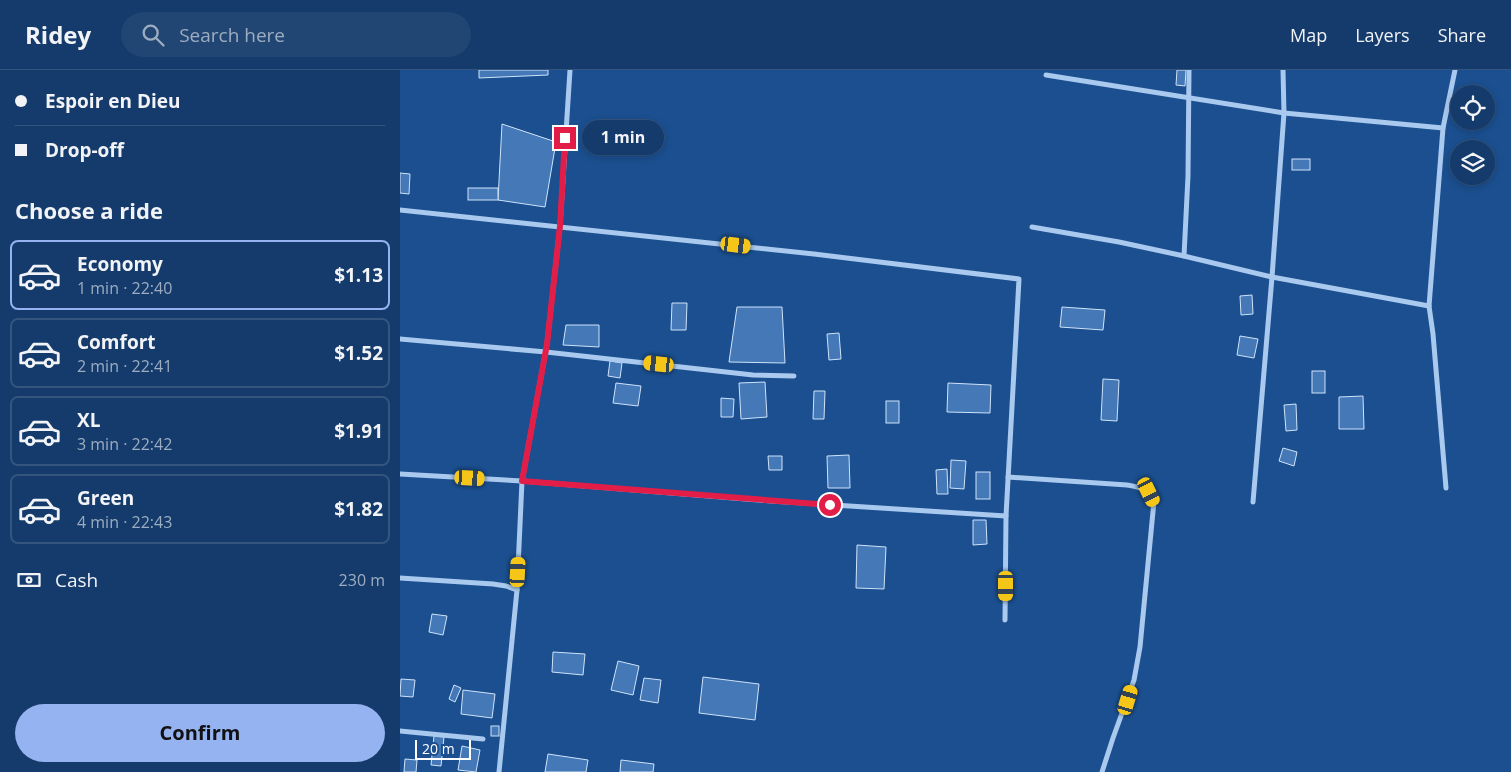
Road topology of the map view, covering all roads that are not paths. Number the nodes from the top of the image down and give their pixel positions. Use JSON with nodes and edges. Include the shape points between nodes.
{"nodes":[{"id":1,"x":570,"y":70,"type":"edge"},
{"id":2,"x":1189,"y":70,"type":"edge"},
{"id":3,"x":1283,"y":70,"type":"edge"},
{"id":4,"x":1455,"y":70,"type":"edge"},
{"id":5,"x":1046,"y":75,"type":"dead end"},
{"id":6,"x":1190,"y":99,"type":"junction"},
{"id":7,"x":1284,"y":113,"type":"junction"},
{"id":8,"x":1443,"y":128,"type":"junction"},
{"id":9,"x":400,"y":210,"type":"edge"},
{"id":10,"x":560,"y":226,"type":"junction"},
{"id":11,"x":1032,"y":227,"type":"dead end"},
{"id":12,"x":1184,"y":256,"type":"junction"},
{"id":13,"x":1272,"y":277,"type":"junction"},
{"id":14,"x":1429,"y":306,"type":"junction"},
{"id":15,"x":400,"y":339,"type":"edge"},
{"id":16,"x":546,"y":352,"type":"junction"},
{"id":17,"x":794,"y":376,"type":"dead end"},
{"id":18,"x":400,"y":474,"type":"edge"},
{"id":19,"x":1008,"y":477,"type":"junction"},
{"id":20,"x":522,"y":481,"type":"junction"},
{"id":21,"x":1446,"y":488,"type":"dead end"},
{"id":22,"x":1253,"y":502,"type":"dead end"},
{"id":23,"x":1006,"y":516,"type":"junction"},
{"id":24,"x":400,"y":578,"type":"edge"},
{"id":25,"x":517,"y":590,"type":"junction"},
{"id":26,"x":1005,"y":620,"type":"dead end"},
{"id":27,"x":400,"y":731,"type":"edge"},
{"id":28,"x":483,"y":739,"type":"dead end"},
{"id":29,"x":499,"y":772,"type":"edge"},
{"id":30,"x":1102,"y":772,"type":"edge"}],
"edges":[{"from":1,"to":10,"type":"street"},
{"from":2,"to":6,"type":"street"},
{"from":3,"to":7,"type":"street"},
{"from":4,"to":8,"type":"street"},
{"from":5,"to":6,"type":"street"},
{"from":6,"to":7,"type":"street"},
{"from":6,"to":12,"type":"street"},
{"from":7,"to":8,"type":"street"},
{"from":7,"to":13,"type":"street"},
{"from":8,"to":14,"type":"street"},
{"from":9,"to":10,"type":"street"},
{"from":10,"to":16,"type":"street"},
{"from":10,"to":19,"type":"street","via":[[1019,279]]},
{"from":11,"to":12,"type":"street"},
{"from":12,"to":13,"type":"street"},
{"from":13,"to":14,"type":"street"},
{"from":13,"to":22,"type":"street"},
{"from":14,"to":21,"type":"street"},
{"from":15,"to":16,"type":"street"},
{"from":16,"to":17,"type":"street","via":[[753,375]]},
{"from":16,"to":20,"type":"street"},
{"from":18,"to":20,"type":"street"},
{"from":19,"to":23,"type":"street"},
{"from":19,"to":30,"type":"street","via":[[1140,487],[1149,492],[1154,501],[1136,672]]},
{"from":20,"to":23,"type":"street"},
{"from":20,"to":25,"type":"street"},
{"from":23,"to":26,"type":"street"},
{"from":24,"to":25,"type":"street","via":[[493,584]]},
{"from":25,"to":29,"type":"street"},
{"from":27,"to":28,"type":"street"}]}
